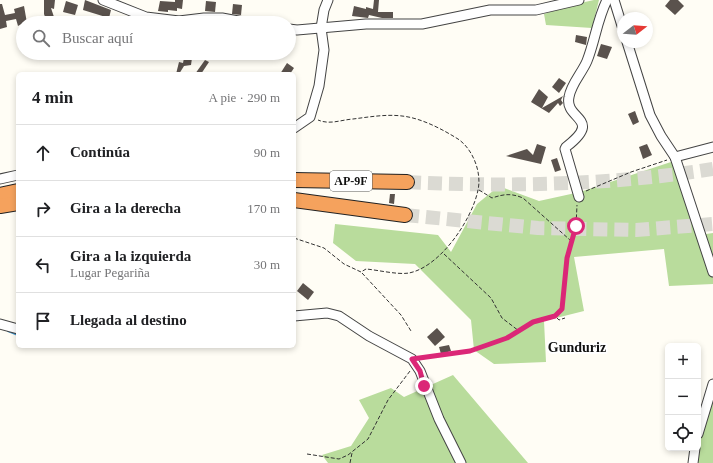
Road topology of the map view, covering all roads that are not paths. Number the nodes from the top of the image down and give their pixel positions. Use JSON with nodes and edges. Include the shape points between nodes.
{"nodes":[{"id":1,"x":104,"y":0,"type":"edge"},
{"id":2,"x":328,"y":0,"type":"edge"},
{"id":3,"x":579,"y":0,"type":"edge"},
{"id":4,"x":607,"y":0,"type":"edge"},
{"id":5,"x":614,"y":0,"type":"edge"},
{"id":6,"x":618,"y":12,"type":"edge"},
{"id":7,"x":144,"y":16,"type":"edge"},
{"id":8,"x":321,"y":28,"type":"junction"},
{"id":9,"x":296,"y":30,"type":"edge"},
{"id":10,"x":629,"y":48,"type":"edge"},
{"id":11,"x":296,"y":127,"type":"edge"},
{"id":12,"x":713,"y":148,"type":"edge"},
{"id":13,"x":675,"y":157,"type":"junction"},
{"id":14,"x":16,"y":175,"type":"edge"},
{"id":15,"x":0,"y":179,"type":"edge"},
{"id":16,"x":296,"y":180,"type":"edge"},
{"id":17,"x":407,"y":182,"type":"tunnel mouth"},
{"id":18,"x":16,"y":191,"type":"edge"},
{"id":19,"x":0,"y":195,"type":"edge"},
{"id":20,"x":579,"y":197,"type":"road end"},
{"id":21,"x":296,"y":200,"type":"edge"},
{"id":22,"x":16,"y":203,"type":"edge"},
{"id":23,"x":0,"y":206,"type":"edge"},
{"id":24,"x":404,"y":215,"type":"tunnel mouth"},
{"id":25,"x":713,"y":272,"type":"edge"},
{"id":26,"x":296,"y":316,"type":"edge"},
{"id":27,"x":0,"y":324,"type":"edge"},
{"id":28,"x":16,"y":328,"type":"edge"},
{"id":29,"x":713,"y":384,"type":"edge"},
{"id":30,"x":701,"y":424,"type":"edge"},
{"id":31,"x":695,"y":451,"type":"edge"},
{"id":32,"x":461,"y":463,"type":"edge"},
{"id":33,"x":693,"y":463,"type":"edge"}],
"edges":[{"from":1,"to":7,"type":"street"},
{"from":2,"to":8,"type":"street"},
{"from":3,"to":8,"type":"street","via":[[536,10],[490,10],[422,24],[366,24]]},
{"from":4,"to":20,"type":"street","via":[[596,26],[588,59],[569,95],[569,105],[582,122],[580,134],[565,149]]},
{"from":5,"to":6,"type":"street"},
{"from":8,"to":9,"type":"street"},
{"from":8,"to":11,"type":"street","via":[[324,50],[319,86],[310,117]]},
{"from":10,"to":13,"type":"street","via":[[650,115]]},
{"from":12,"to":13,"type":"street"},
{"from":13,"to":25,"type":"street"},
{"from":14,"to":15,"type":"street"},
{"from":16,"to":17,"type":"highway","number":"AP-9F"},
{"from":18,"to":19,"type":"highway"},
{"from":21,"to":24,"type":"highway","number":"AP-9F"},
{"from":22,"to":23,"type":"highway"},
{"from":26,"to":32,"type":"street","via":[[327,313],[338,316],[414,362],[438,419]]},
{"from":27,"to":28,"type":"street"},
{"from":29,"to":30,"type":"street"},
{"from":31,"to":33,"type":"street"}]}
